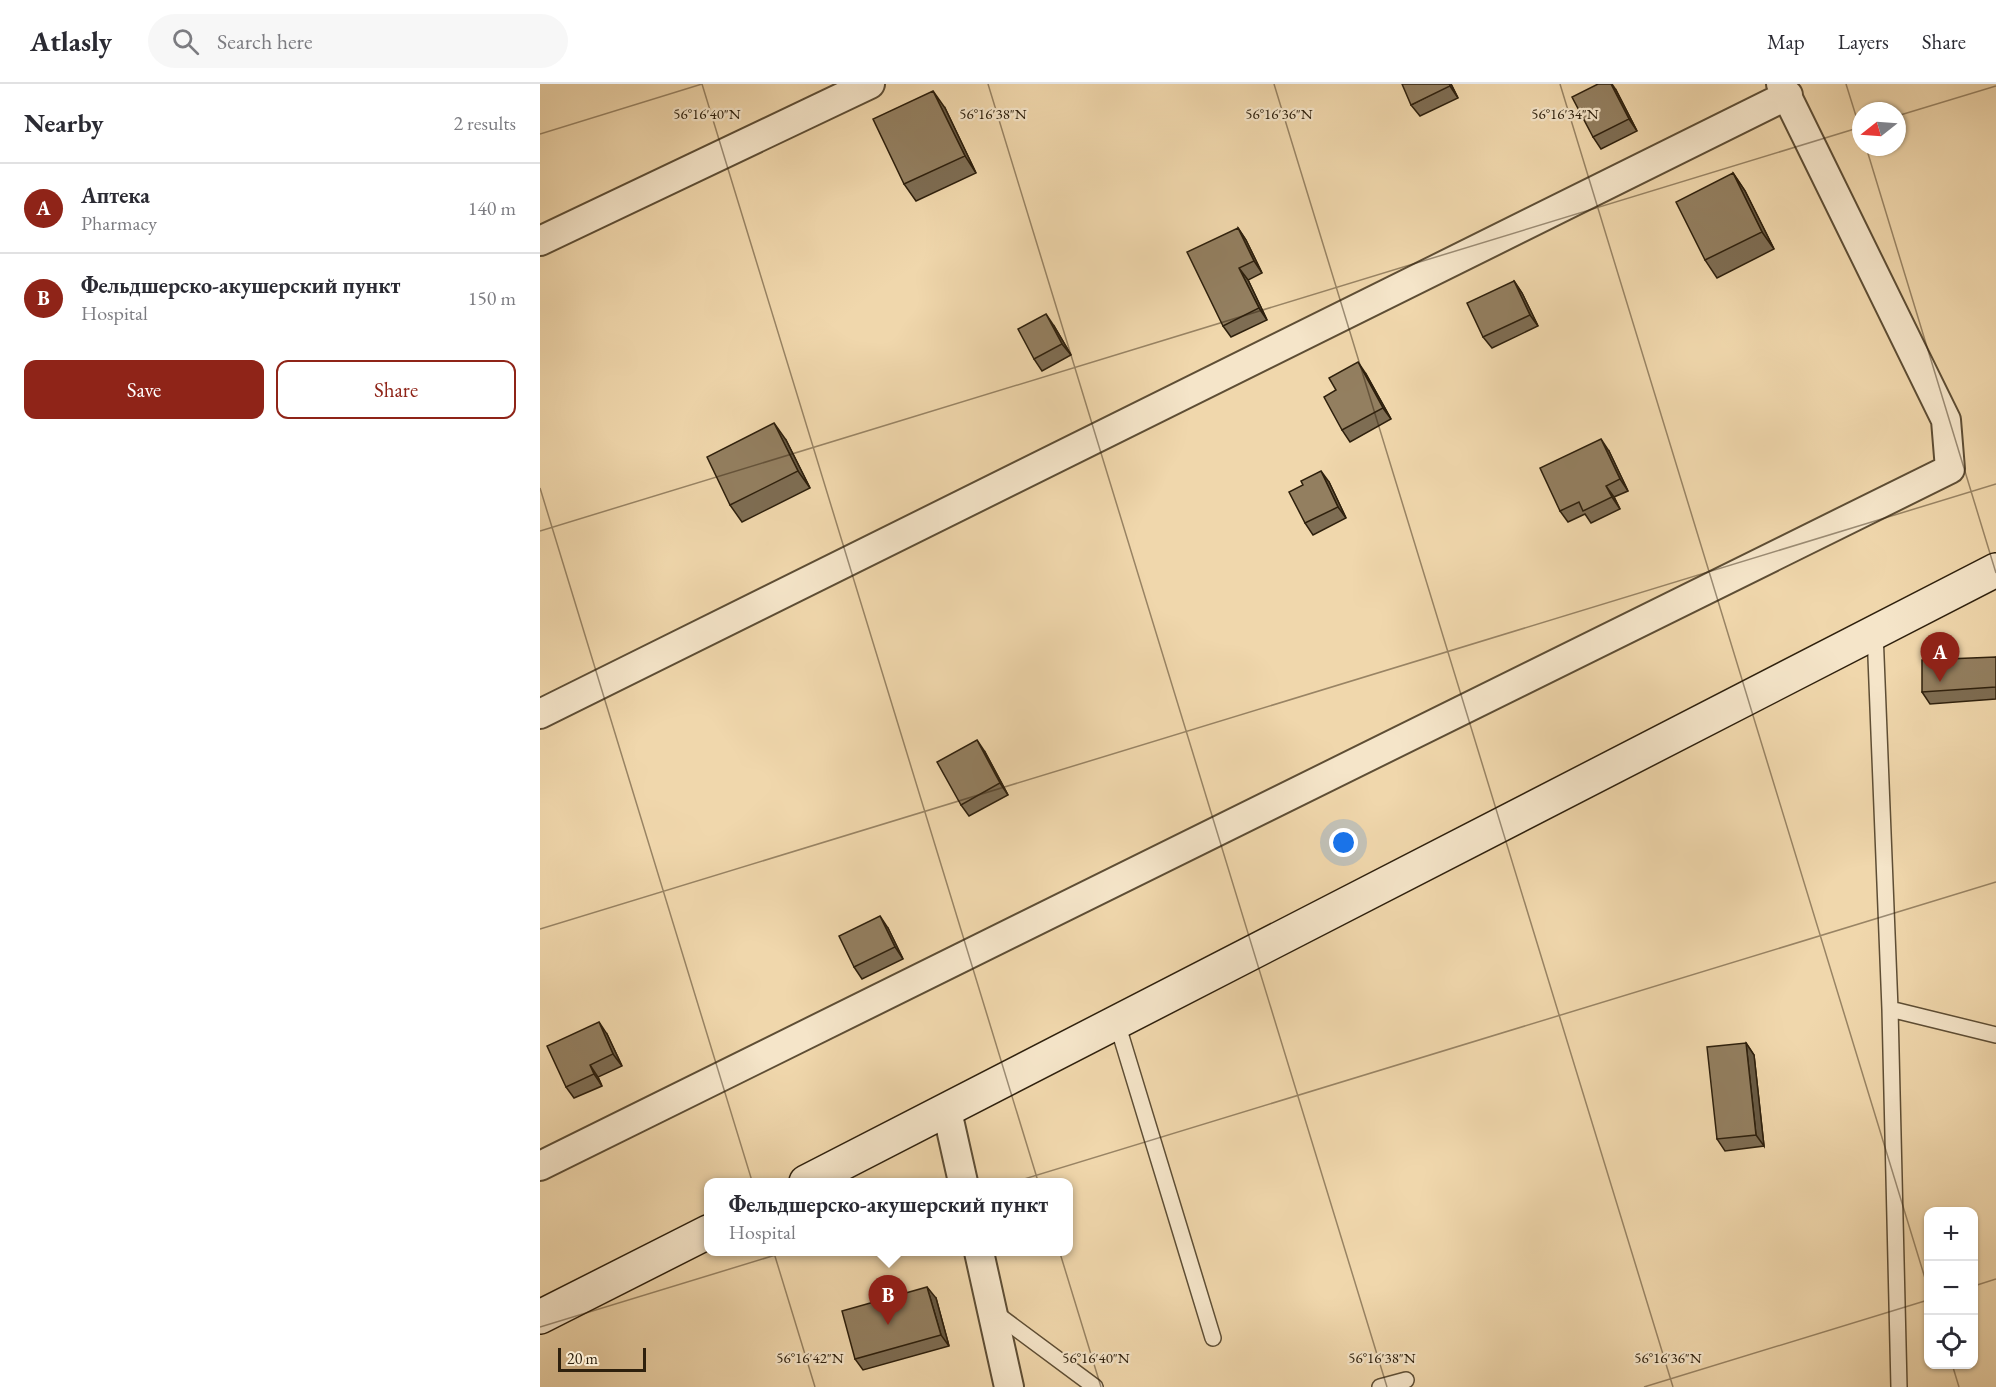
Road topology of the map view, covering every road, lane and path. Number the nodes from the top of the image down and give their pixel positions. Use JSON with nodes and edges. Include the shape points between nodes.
{"nodes":[{"id":1,"x":870,"y":84,"type":"edge"},
{"id":2,"x":1784,"y":89,"type":"edge"},
{"id":3,"x":540,"y":241,"type":"edge"},
{"id":4,"x":1996,"y":570,"type":"edge"},
{"id":5,"x":1875,"y":632,"type":"junction"},
{"id":6,"x":540,"y":714,"type":"edge"},
{"id":7,"x":1890,"y":1009,"type":"junction"},
{"id":8,"x":1117,"y":1023,"type":"junction"},
{"id":9,"x":1996,"y":1035,"type":"edge"},
{"id":10,"x":947,"y":1111,"type":"junction"},
{"id":11,"x":540,"y":1166,"type":"edge"},
{"id":12,"x":814,"y":1178,"type":"edge"},
{"id":13,"x":962,"y":1178,"type":"edge"},
{"id":14,"x":704,"y":1234,"type":"edge"},
{"id":15,"x":980,"y":1256,"type":"edge"},
{"id":16,"x":992,"y":1310,"type":"junction"},
{"id":17,"x":540,"y":1317,"type":"edge"},
{"id":18,"x":1213,"y":1338,"type":"dead end"},
{"id":19,"x":1406,"y":1380,"type":"dead end"},
{"id":20,"x":1009,"y":1387,"type":"edge"},
{"id":21,"x":1095,"y":1387,"type":"edge"},
{"id":22,"x":1380,"y":1387,"type":"edge"},
{"id":23,"x":1899,"y":1387,"type":"edge"}],
"edges":[{"from":1,"to":3,"type":"street"},
{"from":2,"to":6,"type":"street"},
{"from":2,"to":11,"type":"street","via":[[1946,420],[1950,470]]},
{"from":4,"to":5,"type":"main road"},
{"from":5,"to":7,"type":"lane"},
{"from":5,"to":8,"type":"main road"},
{"from":7,"to":9,"type":"lane"},
{"from":7,"to":23,"type":"lane"},
{"from":8,"to":10,"type":"main road"},
{"from":8,"to":18,"type":"lane"},
{"from":10,"to":12,"type":"main road"},
{"from":10,"to":13,"type":"street"},
{"from":14,"to":17,"type":"main road"},
{"from":15,"to":16,"type":"street"},
{"from":16,"to":20,"type":"street"},
{"from":16,"to":21,"type":"lane"},
{"from":19,"to":22,"type":"lane"}]}
